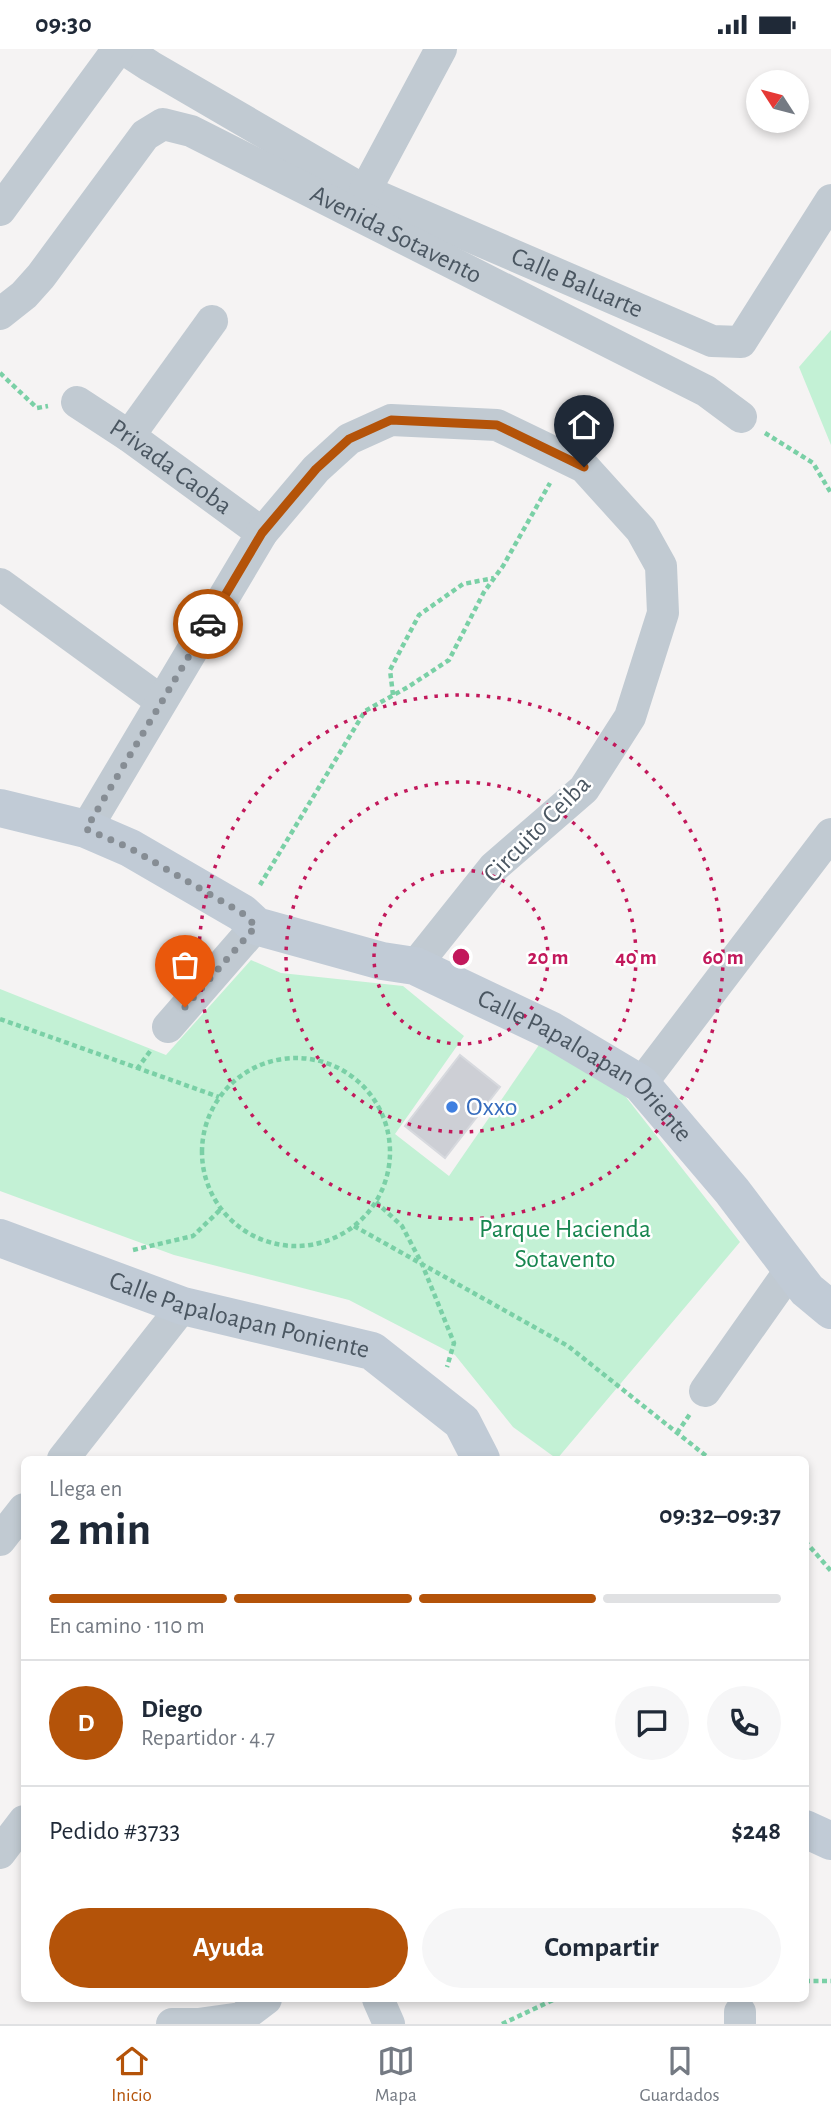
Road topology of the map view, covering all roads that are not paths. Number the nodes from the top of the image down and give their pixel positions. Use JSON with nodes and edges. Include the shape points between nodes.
{"nodes":[{"id":1,"x":118,"y":49,"type":"edge"},
{"id":2,"x":124,"y":49,"type":"edge"},
{"id":3,"x":441,"y":49,"type":"edge"},
{"id":4,"x":365,"y":191,"type":"junction"},
{"id":5,"x":831,"y":200,"type":"edge"},
{"id":6,"x":0,"y":210,"type":"edge"},
{"id":7,"x":0,"y":314,"type":"edge"},
{"id":8,"x":212,"y":321,"type":"dead end"},
{"id":9,"x":77,"y":402,"type":"road end"},
{"id":10,"x":741,"y":417,"type":"road end"},
{"id":11,"x":129,"y":436,"type":"junction"},
{"id":12,"x":262,"y":533,"type":"junction"},
{"id":13,"x":0,"y":584,"type":"edge"},
{"id":14,"x":161,"y":701,"type":"junction"},
{"id":15,"x":0,"y":808,"type":"edge"},
{"id":16,"x":86,"y":829,"type":"junction"},
{"id":17,"x":831,"y":834,"type":"edge"},
{"id":18,"x":249,"y":920,"type":"junction"},
{"id":19,"x":415,"y":966,"type":"junction"},
{"id":20,"x":168,"y":1027,"type":"dead end"},
{"id":21,"x":641,"y":1084,"type":"junction"},
{"id":22,"x":0,"y":1238,"type":"edge"},
{"id":23,"x":791,"y":1269,"type":"junction"},
{"id":24,"x":183,"y":1306,"type":"junction"},
{"id":25,"x":831,"y":1310,"type":"edge"},
{"id":26,"x":705,"y":1391,"type":"dead end"},
{"id":27,"x":65,"y":1456,"type":"edge"},
{"id":28,"x":479,"y":1456,"type":"edge"},
{"id":29,"x":21,"y":1513,"type":"edge"},
{"id":30,"x":0,"y":1540,"type":"edge"},
{"id":31,"x":21,"y":1825,"type":"edge"},
{"id":32,"x":809,"y":1831,"type":"edge"},
{"id":33,"x":831,"y":1841,"type":"edge"},
{"id":34,"x":0,"y":1853,"type":"edge"},
{"id":35,"x":181,"y":2002,"type":"edge"},
{"id":36,"x":262,"y":2002,"type":"edge"},
{"id":37,"x":380,"y":2002,"type":"edge"},
{"id":38,"x":158,"y":2024,"type":"edge"},
{"id":39,"x":172,"y":2024,"type":"edge"},
{"id":40,"x":389,"y":2024,"type":"edge"}],
"edges":[{"from":1,"to":6,"type":"street"},
{"from":2,"to":4,"type":"street","name":"Calle Baluarte"},
{"from":3,"to":4,"type":"street"},
{"from":4,"to":5,"type":"street","name":"Calle Baluarte","via":[[712,341],[731,342],[741,342]]},
{"from":7,"to":10,"type":"street","name":"Avenida Sotavento","via":[[41,276],[145,135],[163,124],[191,131],[706,391]]},
{"from":8,"to":11,"type":"street"},
{"from":9,"to":11,"type":"street","name":"Privada Caoba"},
{"from":11,"to":12,"type":"street","name":"Privada Caoba"},
{"from":12,"to":14,"type":"street","name":"Circuito Ceiba"},
{"from":12,"to":19,"type":"street","name":"Circuito Ceiba","via":[[316,469],[349,439],[391,420],[497,425],[584,467],[642,530],[661,566],[663,613],[630,717],[584,789],[494,867]]},
{"from":13,"to":14,"type":"street"},
{"from":14,"to":16,"type":"street","name":"Circuito Ceiba"},
{"from":15,"to":16,"type":"street","name":"Calle Papaloapan Oriente"},
{"from":16,"to":18,"type":"street","name":"Calle Papaloapan Oriente","via":[[130,848]]},
{"from":17,"to":21,"type":"street"},
{"from":18,"to":19,"type":"street","name":"Calle Papaloapan Oriente","via":[[383,961]]},
{"from":18,"to":20,"type":"street"},
{"from":19,"to":21,"type":"street","name":"Calle Papaloapan Oriente","via":[[552,1031]]},
{"from":21,"to":23,"type":"street","name":"Calle Papaloapan Oriente"},
{"from":22,"to":24,"type":"street","name":"Calle Papaloapan Poniente"},
{"from":23,"to":25,"type":"street","name":"Calle Papaloapan Oriente"},
{"from":23,"to":26,"type":"street"},
{"from":24,"to":27,"type":"street"},
{"from":24,"to":28,"type":"street","name":"Calle Papaloapan Poniente","via":[[372,1351],[462,1422]]},
{"from":29,"to":30,"type":"street"},
{"from":31,"to":34,"type":"street"},
{"from":32,"to":33,"type":"street"},
{"from":35,"to":38,"type":"street"},
{"from":36,"to":39,"type":"street","via":[[241,2018]]},
{"from":37,"to":40,"type":"street"}]}
